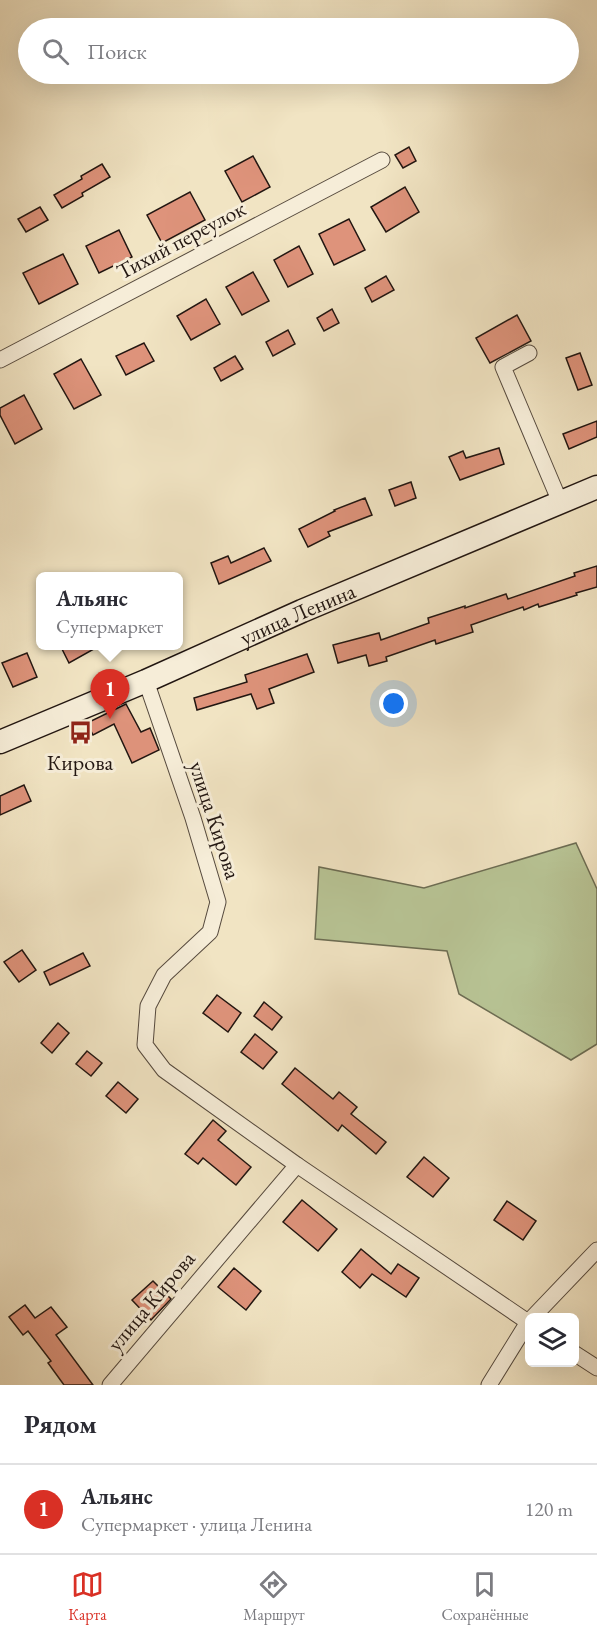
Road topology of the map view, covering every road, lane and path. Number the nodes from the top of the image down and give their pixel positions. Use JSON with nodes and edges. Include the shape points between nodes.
{"nodes":[{"id":1,"x":382,"y":160,"type":"dead end"},
{"id":2,"x":529,"y":353,"type":"dead end"},
{"id":3,"x":0,"y":360,"type":"edge"},
{"id":4,"x":597,"y":487,"type":"edge"},
{"id":5,"x":560,"y":502,"type":"junction"},
{"id":6,"x":146,"y":681,"type":"junction"},
{"id":7,"x":0,"y":742,"type":"edge"},
{"id":8,"x":297,"y":1165,"type":"junction"},
{"id":9,"x":597,"y":1250,"type":"edge"},
{"id":10,"x":538,"y":1313,"type":"edge"},
{"id":11,"x":525,"y":1318,"type":"edge"},
{"id":12,"x":525,"y":1329,"type":"edge"},
{"id":13,"x":579,"y":1356,"type":"edge"},
{"id":14,"x":597,"y":1368,"type":"edge"},
{"id":15,"x":110,"y":1385,"type":"edge"},
{"id":16,"x":489,"y":1385,"type":"edge"}],
"edges":[{"from":1,"to":3,"type":"street","name":"Тихий переулок"},
{"from":2,"to":5,"type":"street","via":[[503,367]]},
{"from":4,"to":5,"type":"main road","name":"улица Ленина"},
{"from":5,"to":6,"type":"main road","name":"улица Ленина"},
{"from":6,"to":7,"type":"main road","name":"улица Ленина"},
{"from":6,"to":8,"type":"street","name":"улица Кирова","via":[[218,902],[210,932],[164,975],[148,1006],[145,1045],[164,1070]]},
{"from":8,"to":11,"type":"street","name":"улица Кирова"},
{"from":8,"to":15,"type":"street","name":"улица Кирова"},
{"from":9,"to":10,"type":"street"},
{"from":12,"to":16,"type":"street"},
{"from":13,"to":14,"type":"street"}]}
